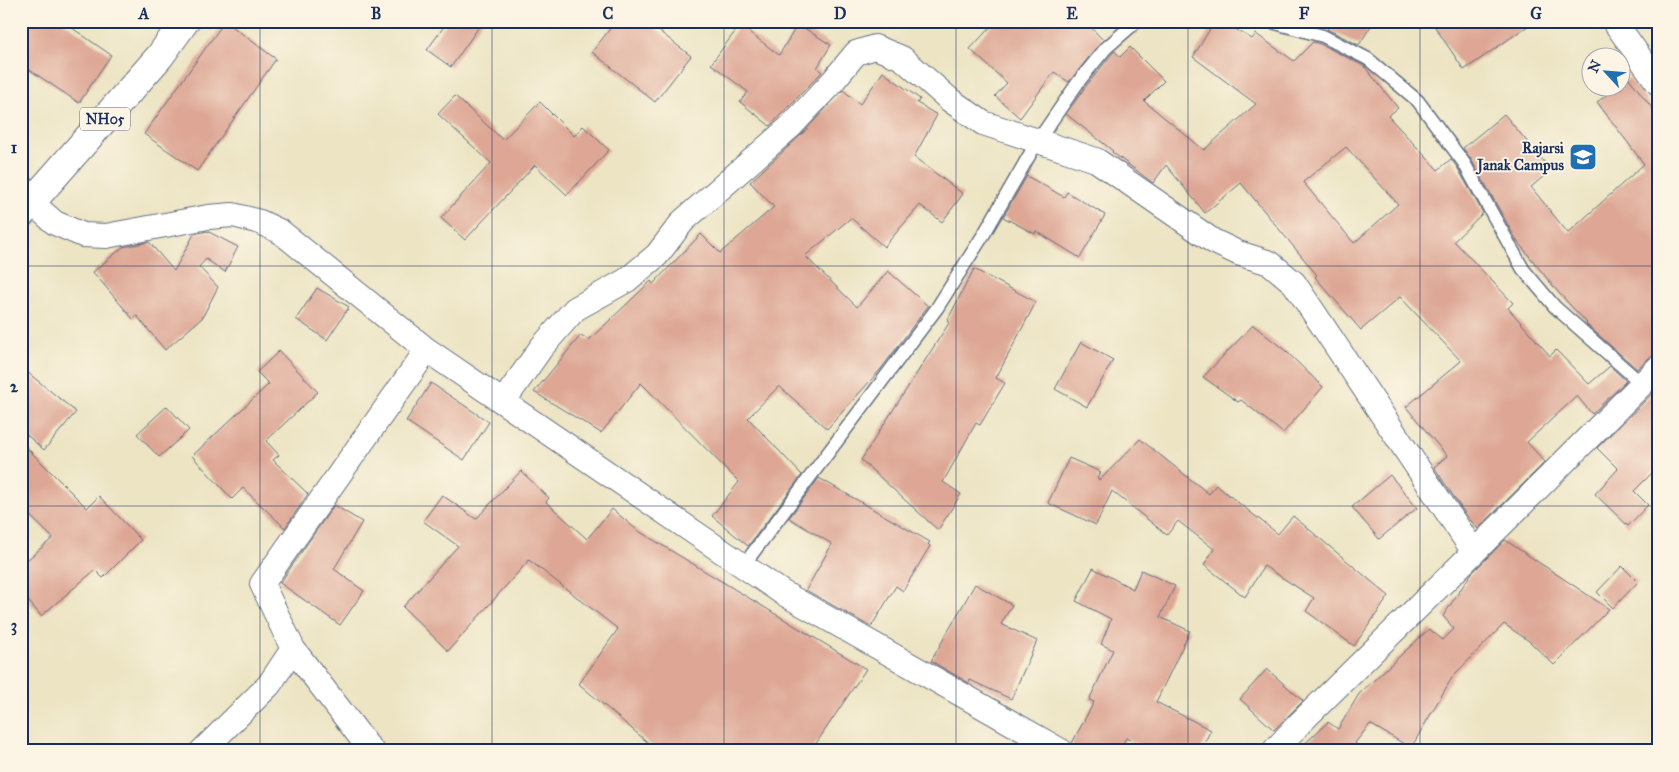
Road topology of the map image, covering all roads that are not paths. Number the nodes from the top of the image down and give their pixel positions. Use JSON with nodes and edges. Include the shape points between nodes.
{"nodes":[{"id":1,"x":185,"y":21,"type":"edge"},
{"id":2,"x":1137,"y":21,"type":"edge"},
{"id":3,"x":1268,"y":21,"type":"edge"},
{"id":4,"x":1614,"y":21,"type":"edge"},
{"id":5,"x":1658,"y":83,"type":"edge"},
{"id":6,"x":1037,"y":142,"type":"junction"},
{"id":7,"x":27,"y":209,"type":"edge"},
{"id":8,"x":427,"y":350,"type":"junction"},
{"id":9,"x":1650,"y":376,"type":"edge"},
{"id":10,"x":503,"y":402,"type":"junction"},
{"id":11,"x":1474,"y":552,"type":"junction"},
{"id":12,"x":743,"y":566,"type":"junction"},
{"id":13,"x":293,"y":649,"type":"junction"},
{"id":14,"x":202,"y":751,"type":"edge"},
{"id":15,"x":372,"y":751,"type":"edge"},
{"id":16,"x":1061,"y":751,"type":"edge"},
{"id":17,"x":1274,"y":751,"type":"edge"}],
"edges":[{"from":1,"to":7,"type":"main road","number":"NH05","via":[[160,56]]},
{"from":2,"to":6,"type":"lane","via":[[1106,48],[1079,80]]},
{"from":3,"to":9,"type":"lane","via":[[1323,36],[1368,59],[1418,101],[1464,163],[1523,269],[1555,307]]},
{"from":4,"to":5,"type":"street"},
{"from":6,"to":10,"type":"street","via":[[983,123],[950,100],[902,58],[875,47],[856,53],[834,82],[792,126],[683,222],[657,255],[627,280],[575,309],[541,348]]},
{"from":6,"to":11,"type":"street","via":[[1096,160],[1213,241],[1270,263],[1294,283]]},
{"from":6,"to":12,"type":"lane","via":[[937,308]]},
{"from":7,"to":8,"type":"street","via":[[83,235],[106,236],[208,217],[233,216],[260,222],[281,232]]},
{"from":8,"to":10,"type":"street"},
{"from":8,"to":13,"type":"street","via":[[262,584]]},
{"from":9,"to":11,"type":"street"},
{"from":10,"to":12,"type":"street"},
{"from":11,"to":17,"type":"street"},
{"from":12,"to":16,"type":"street","via":[[783,593]]},
{"from":13,"to":14,"type":"street","via":[[269,685]]},
{"from":13,"to":15,"type":"street"}]}
